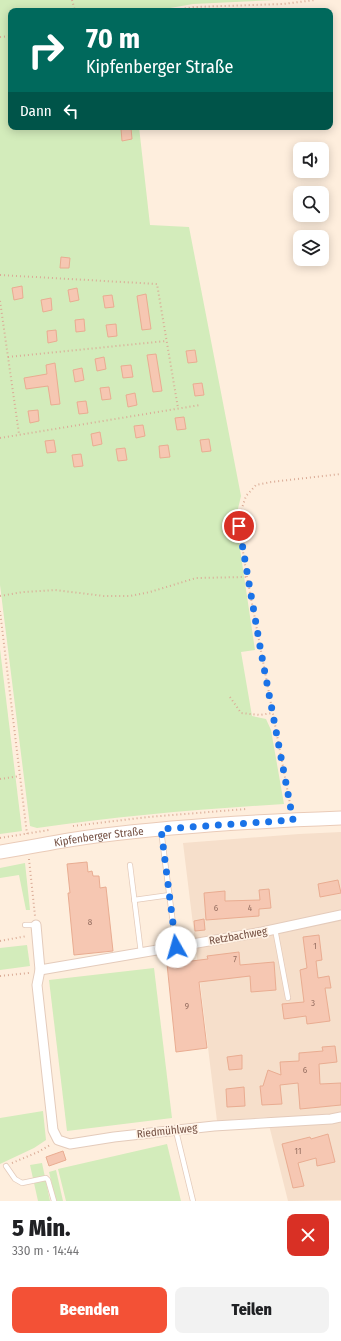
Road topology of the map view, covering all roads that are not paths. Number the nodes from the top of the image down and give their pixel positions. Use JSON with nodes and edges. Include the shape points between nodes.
{"nodes":[{"id":1,"x":341,"y":818,"type":"edge"},
{"id":2,"x":161,"y":829,"type":"junction"},
{"id":3,"x":0,"y":852,"type":"edge"},
{"id":4,"x":130,"y":865,"type":"dead end"},
{"id":5,"x":170,"y":895,"type":"junction"},
{"id":6,"x":134,"y":900,"type":"junction"},
{"id":7,"x":341,"y":915,"type":"edge"},
{"id":8,"x":25,"y":925,"type":"dead end"},
{"id":9,"x":275,"y":929,"type":"junction"},
{"id":10,"x":36,"y":930,"type":"joint"},
{"id":11,"x":176,"y":947,"type":"junction"},
{"id":12,"x":141,"y":953,"type":"junction"},
{"id":13,"x":40,"y":970,"type":"junction"},
{"id":14,"x":288,"y":998,"type":"dead end"},
{"id":15,"x":341,"y":1117,"type":"edge"},
{"id":16,"x":176,"y":1130,"type":"junction"},
{"id":17,"x":6,"y":1166,"type":"road end"},
{"id":18,"x":54,"y":1201,"type":"edge"},
{"id":19,"x":193,"y":1201,"type":"edge"}],
"edges":[{"from":1,"to":2,"type":"street","name":"Kipfenberger Straße"},
{"from":2,"to":3,"type":"street","name":"Kipfenberger Straße","via":[[95,836]]},
{"from":2,"to":5,"type":"lane"},
{"from":4,"to":6,"type":"lane"},
{"from":5,"to":6,"type":"lane"},
{"from":5,"to":11,"type":"lane"},
{"from":6,"to":12,"type":"lane"},
{"from":7,"to":9,"type":"street","name":"Retzbachweg"},
{"from":8,"to":10,"type":"lane"},
{"from":9,"to":11,"type":"street","name":"Retzbachweg"},
{"from":9,"to":14,"type":"lane"},
{"from":10,"to":13,"type":"street"},
{"from":11,"to":12,"type":"street","name":"Retzbachweg"},
{"from":12,"to":13,"type":"street","name":"Retzbachweg"},
{"from":13,"to":16,"type":"street","name":"Riedmühlweg","via":[[36,985],[52,1130],[58,1140],[70,1144]]},
{"from":15,"to":16,"type":"street","name":"Riedmühlweg"},
{"from":16,"to":19,"type":"lane"},
{"from":17,"to":18,"type":"lane","via":[[15,1179],[22,1183],[46,1178]]}]}
